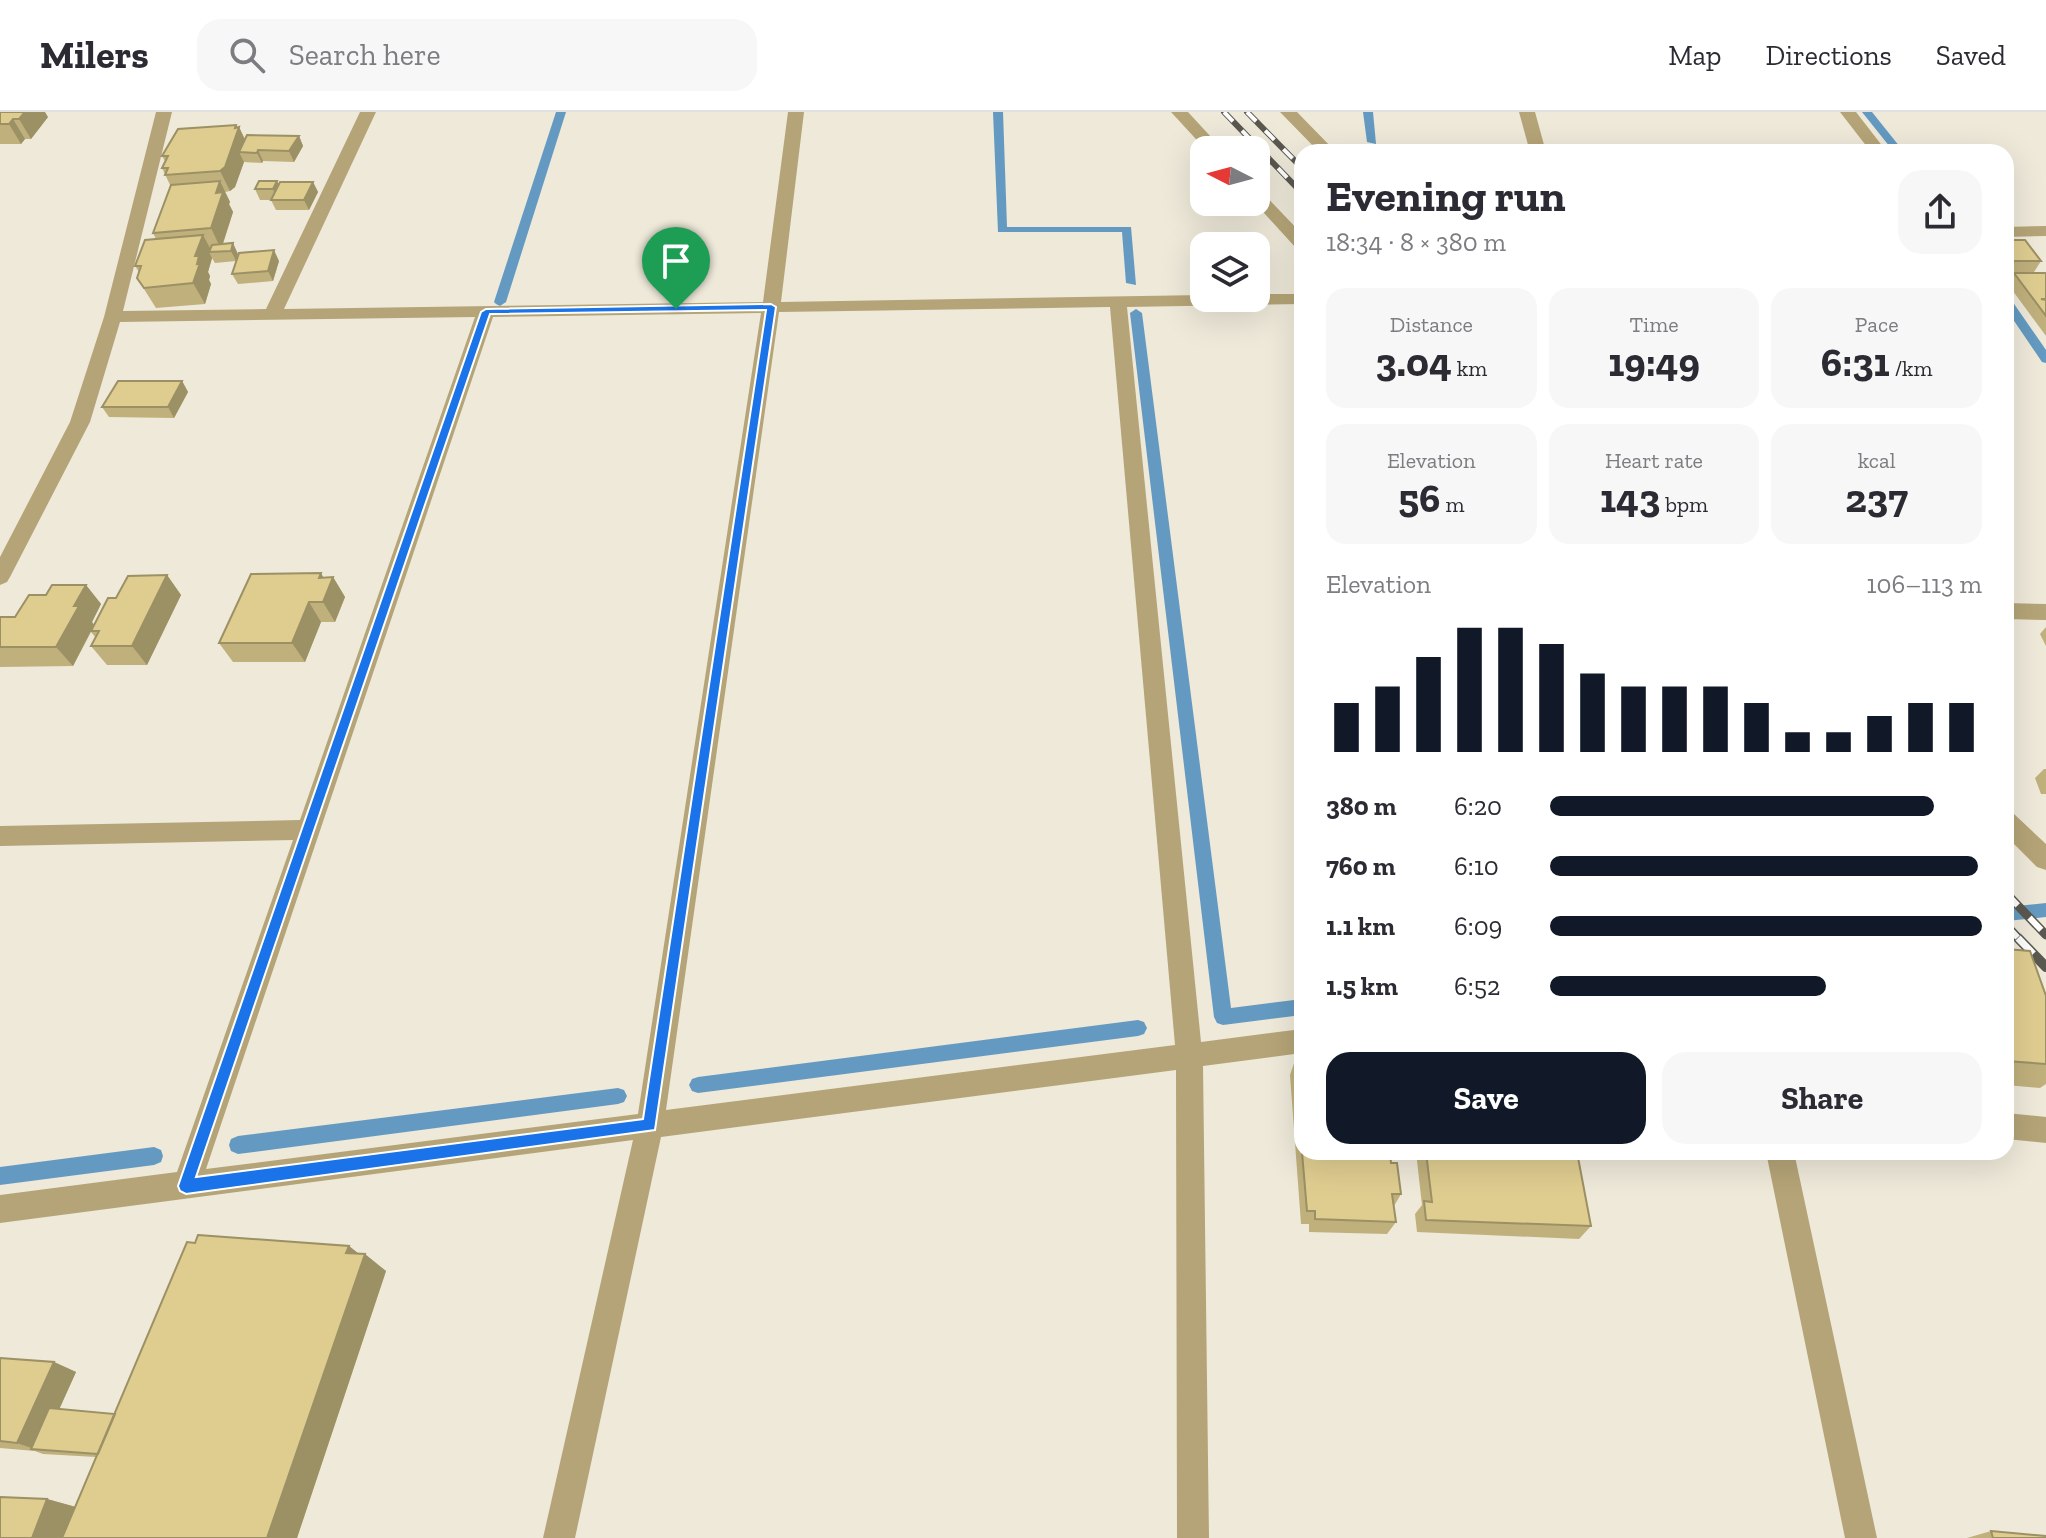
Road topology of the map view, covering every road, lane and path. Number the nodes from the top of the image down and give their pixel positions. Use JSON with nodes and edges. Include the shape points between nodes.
{"nodes":[{"id":1,"x":164,"y":112,"type":"edge"},
{"id":2,"x":368,"y":112,"type":"edge"},
{"id":3,"x":796,"y":112,"type":"edge"},
{"id":4,"x":1179,"y":112,"type":"edge"},
{"id":5,"x":1288,"y":112,"type":"edge"},
{"id":6,"x":1527,"y":112,"type":"edge"},
{"id":7,"x":1848,"y":112,"type":"edge"},
{"id":8,"x":1202,"y":136,"type":"edge"},
{"id":9,"x":1320,"y":144,"type":"edge"},
{"id":10,"x":1536,"y":144,"type":"edge"},
{"id":11,"x":1873,"y":144,"type":"edge"},
{"id":12,"x":1270,"y":210,"type":"edge"},
{"id":13,"x":2046,"y":231,"type":"edge"},
{"id":14,"x":2014,"y":232,"type":"edge"},
{"id":15,"x":1294,"y":235,"type":"edge"},
{"id":16,"x":1294,"y":299,"type":"edge"},
{"id":17,"x":1118,"y":302,"type":"junction"},
{"id":18,"x":771,"y":307,"type":"junction"},
{"id":19,"x":486,"y":312,"type":"junction"},
{"id":20,"x":272,"y":315,"type":"junction"},
{"id":21,"x":113,"y":317,"type":"junction"},
{"id":22,"x":9,"y":546,"type":"edge"},
{"id":23,"x":0,"y":577,"type":"edge"},
{"id":24,"x":2014,"y":611,"type":"edge"},
{"id":25,"x":2046,"y":612,"type":"edge"},
{"id":26,"x":2014,"y":829,"type":"edge"},
{"id":27,"x":307,"y":830,"type":"junction"},
{"id":28,"x":0,"y":836,"type":"edge"},
{"id":29,"x":2046,"y":860,"type":"edge"},
{"id":30,"x":1294,"y":1042,"type":"edge"},
{"id":31,"x":1189,"y":1056,"type":"junction"},
{"id":32,"x":650,"y":1125,"type":"junction"},
{"id":33,"x":2014,"y":1127,"type":"edge"},
{"id":34,"x":2046,"y":1130,"type":"edge"},
{"id":35,"x":1782,"y":1160,"type":"edge"},
{"id":36,"x":186,"y":1186,"type":"junction"},
{"id":37,"x":0,"y":1209,"type":"edge"},
{"id":38,"x":559,"y":1538,"type":"edge"},
{"id":39,"x":1193,"y":1538,"type":"edge"},
{"id":40,"x":1861,"y":1538,"type":"edge"}],
"edges":[{"from":1,"to":21,"type":"street"},
{"from":2,"to":20,"type":"street"},
{"from":3,"to":18,"type":"street"},
{"from":4,"to":8,"type":"street"},
{"from":5,"to":9,"type":"street"},
{"from":6,"to":10,"type":"street"},
{"from":7,"to":11,"type":"street"},
{"from":12,"to":15,"type":"street"},
{"from":13,"to":14,"type":"street"},
{"from":16,"to":17,"type":"street"},
{"from":17,"to":18,"type":"street"},
{"from":17,"to":31,"type":"street"},
{"from":18,"to":19,"type":"street"},
{"from":18,"to":32,"type":"street"},
{"from":19,"to":20,"type":"street"},
{"from":19,"to":27,"type":"street"},
{"from":20,"to":21,"type":"street"},
{"from":21,"to":22,"type":"street","via":[[80,422]]},
{"from":22,"to":23,"type":"street"},
{"from":24,"to":25,"type":"street"},
{"from":26,"to":29,"type":"street"},
{"from":27,"to":28,"type":"street"},
{"from":27,"to":36,"type":"street"},
{"from":30,"to":31,"type":"street"},
{"from":31,"to":32,"type":"street"},
{"from":31,"to":39,"type":"street"},
{"from":32,"to":36,"type":"street"},
{"from":32,"to":38,"type":"street"},
{"from":33,"to":34,"type":"street"},
{"from":35,"to":40,"type":"street"},
{"from":36,"to":37,"type":"street"}]}
